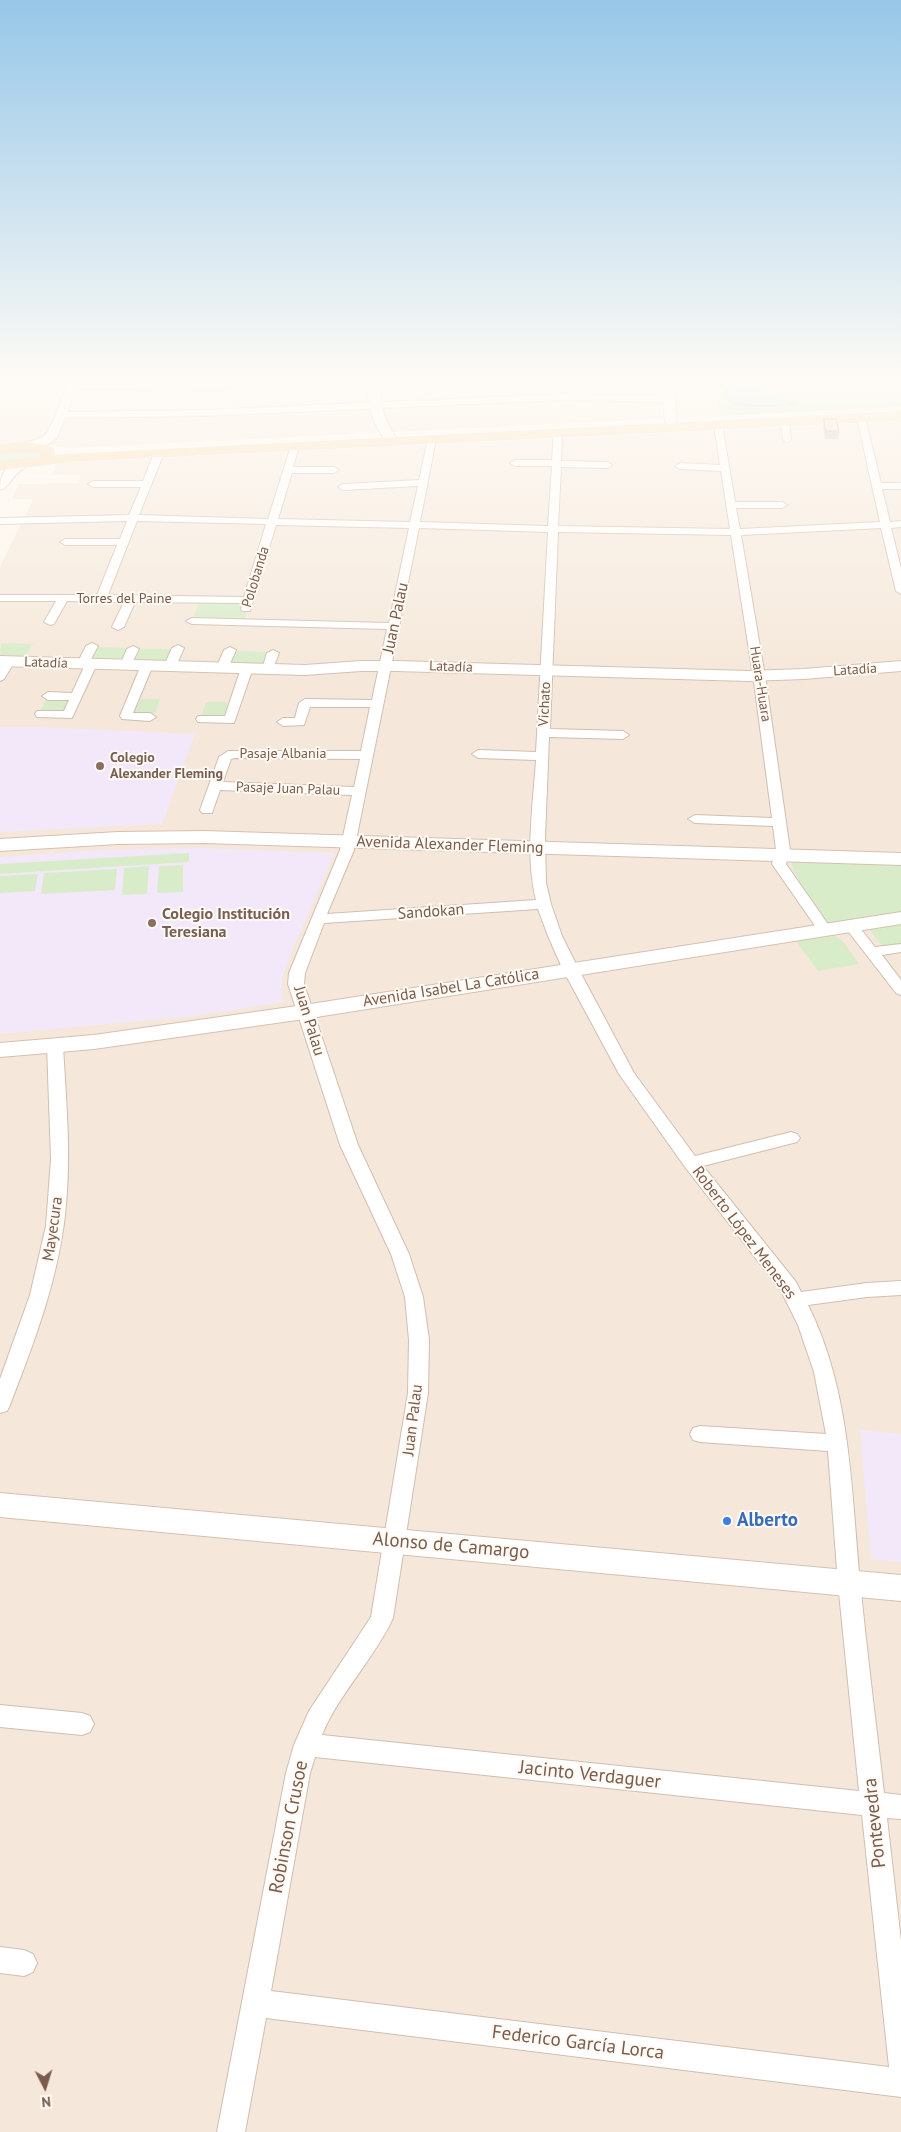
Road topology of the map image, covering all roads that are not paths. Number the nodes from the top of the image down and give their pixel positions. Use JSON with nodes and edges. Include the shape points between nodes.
{"nodes":[{"id":1,"x":149,"y":478,"type":"edge"},
{"id":2,"x":285,"y":478,"type":"edge"},
{"id":3,"x":424,"y":478,"type":"edge"},
{"id":4,"x":556,"y":478,"type":"edge"},
{"id":5,"x":727,"y":478,"type":"edge"},
{"id":6,"x":875,"y":478,"type":"edge"},
{"id":7,"x":423,"y":482,"type":"junction"},
{"id":8,"x":93,"y":484,"type":"dead end"},
{"id":9,"x":147,"y":484,"type":"junction"},
{"id":10,"x":877,"y":486,"type":"junction"},
{"id":11,"x":901,"y":486,"type":"edge"},
{"id":12,"x":343,"y":487,"type":"dead end"},
{"id":13,"x":731,"y":504,"type":"junction"},
{"id":14,"x":782,"y":505,"type":"dead end"},
{"id":15,"x":134,"y":518,"type":"junction"},
{"id":16,"x":0,"y":521,"type":"edge"},
{"id":17,"x":272,"y":522,"type":"junction"},
{"id":18,"x":886,"y":524,"type":"junction"},
{"id":19,"x":901,"y":524,"type":"edge"},
{"id":20,"x":415,"y":526,"type":"junction"},
{"id":21,"x":554,"y":529,"type":"junction"},
{"id":22,"x":735,"y":532,"type":"junction"},
{"id":23,"x":65,"y":542,"type":"dead end"},
{"id":24,"x":124,"y":542,"type":"junction"},
{"id":25,"x":901,"y":591,"type":"edge"},
{"id":26,"x":0,"y":598,"type":"edge"},
{"id":27,"x":101,"y":598,"type":"junction"},
{"id":28,"x":63,"y":599,"type":"junction"},
{"id":29,"x":131,"y":599,"type":"junction"},
{"id":30,"x":248,"y":600,"type":"junction"},
{"id":31,"x":192,"y":621,"type":"dead end"},
{"id":32,"x":50,"y":622,"type":"dead end"},
{"id":33,"x":244,"y":622,"type":"junction"},
{"id":34,"x":394,"y":626,"type":"junction"},
{"id":35,"x":118,"y":627,"type":"dead end"},
{"id":36,"x":92,"y":646,"type":"dead end"},
{"id":37,"x":178,"y":648,"type":"dead end"},
{"id":38,"x":133,"y":649,"type":"dead end"},
{"id":39,"x":230,"y":650,"type":"dead end"},
{"id":40,"x":273,"y":653,"type":"dead end"},
{"id":41,"x":5,"y":661,"type":"edge"},
{"id":42,"x":87,"y":664,"type":"junction"},
{"id":43,"x":126,"y":665,"type":"junction"},
{"id":44,"x":147,"y":666,"type":"junction"},
{"id":45,"x":170,"y":666,"type":"junction"},
{"id":46,"x":386,"y":666,"type":"junction"},
{"id":47,"x":901,"y":666,"type":"edge"},
{"id":48,"x":222,"y":668,"type":"junction"},
{"id":49,"x":247,"y":668,"type":"junction"},
{"id":50,"x":268,"y":669,"type":"junction"},
{"id":51,"x":547,"y":671,"type":"junction"},
{"id":52,"x":759,"y":676,"type":"junction"},
{"id":53,"x":0,"y":677,"type":"edge"},
{"id":54,"x":48,"y":696,"type":"dead end"},
{"id":55,"x":75,"y":697,"type":"junction"},
{"id":56,"x":378,"y":704,"type":"junction"},
{"id":57,"x":41,"y":714,"type":"dead end"},
{"id":58,"x":150,"y":717,"type":"dead end"},
{"id":59,"x":202,"y":719,"type":"dead end"},
{"id":60,"x":284,"y":722,"type":"dead end"},
{"id":61,"x":544,"y":734,"type":"junction"},
{"id":62,"x":623,"y":735,"type":"dead end"},
{"id":63,"x":478,"y":754,"type":"dead end"},
{"id":64,"x":367,"y":755,"type":"junction"},
{"id":65,"x":543,"y":756,"type":"junction"},
{"id":66,"x":216,"y":786,"type":"junction"},
{"id":67,"x":360,"y":791,"type":"junction"},
{"id":68,"x":207,"y":810,"type":"dead end"},
{"id":69,"x":695,"y":819,"type":"dead end"},
{"id":70,"x":780,"y":822,"type":"junction"},
{"id":71,"x":349,"y":842,"type":"junction"},
{"id":72,"x":0,"y":845,"type":"edge"},
{"id":73,"x":538,"y":848,"type":"junction"},
{"id":74,"x":781,"y":855,"type":"junction"},
{"id":75,"x":901,"y":859,"type":"edge"},
{"id":76,"x":544,"y":904,"type":"junction"},
{"id":77,"x":901,"y":918,"type":"edge"},
{"id":78,"x":318,"y":919,"type":"junction"},
{"id":79,"x":851,"y":926,"type":"junction"},
{"id":80,"x":825,"y":930,"type":"junction"},
{"id":81,"x":901,"y":948,"type":"edge"},
{"id":82,"x":872,"y":952,"type":"junction"},
{"id":83,"x":571,"y":970,"type":"junction"},
{"id":84,"x":901,"y":990,"type":"edge"},
{"id":85,"x":304,"y":1012,"type":"junction"},
{"id":86,"x":55,"y":1046,"type":"junction"},
{"id":87,"x":0,"y":1050,"type":"edge"},
{"id":88,"x":792,"y":1138,"type":"dead end"},
{"id":89,"x":691,"y":1163,"type":"junction"},
{"id":90,"x":901,"y":1288,"type":"edge"},
{"id":91,"x":797,"y":1300,"type":"junction"},
{"id":92,"x":0,"y":1405,"type":"edge"},
{"id":93,"x":700,"y":1434,"type":"dead end"},
{"id":94,"x":838,"y":1443,"type":"junction"},
{"id":95,"x":0,"y":1505,"type":"edge"},
{"id":96,"x":395,"y":1541,"type":"junction"},
{"id":97,"x":849,"y":1583,"type":"junction"},
{"id":98,"x":901,"y":1588,"type":"edge"},
{"id":99,"x":0,"y":1716,"type":"edge"},
{"id":100,"x":82,"y":1724,"type":"dead end"},
{"id":101,"x":306,"y":1745,"type":"junction"},
{"id":102,"x":873,"y":1805,"type":"junction"},
{"id":103,"x":901,"y":1808,"type":"edge"},
{"id":104,"x":255,"y":2003,"type":"junction"},
{"id":105,"x":901,"y":2063,"type":"edge"},
{"id":106,"x":901,"y":2083,"type":"edge"},
{"id":107,"x":231,"y":2132,"type":"edge"}],
"edges":[{"from":1,"to":9,"type":"street"},
{"from":2,"to":17,"type":"street","name":"Polobanda"},
{"from":3,"to":7,"type":"street","name":"Juan Palau"},
{"from":4,"to":21,"type":"street","name":"Vichato"},
{"from":5,"to":13,"type":"street","name":"Huara-Huara"},
{"from":6,"to":10,"type":"street"},
{"from":7,"to":12,"type":"street"},
{"from":7,"to":20,"type":"street","name":"Juan Palau"},
{"from":8,"to":9,"type":"street"},
{"from":9,"to":15,"type":"street"},
{"from":10,"to":11,"type":"street"},
{"from":10,"to":18,"type":"street"},
{"from":13,"to":14,"type":"street"},
{"from":13,"to":22,"type":"street","name":"Huara-Huara"},
{"from":15,"to":16,"type":"street"},
{"from":15,"to":17,"type":"street"},
{"from":15,"to":24,"type":"street"},
{"from":17,"to":20,"type":"street"},
{"from":17,"to":30,"type":"street","name":"Polobanda"},
{"from":18,"to":19,"type":"street"},
{"from":18,"to":22,"type":"street"},
{"from":18,"to":25,"type":"street"},
{"from":20,"to":21,"type":"street"},
{"from":20,"to":34,"type":"street","name":"Juan Palau"},
{"from":21,"to":22,"type":"street"},
{"from":21,"to":51,"type":"street","name":"Vichato"},
{"from":22,"to":52,"type":"street","name":"Huara-Huara"},
{"from":23,"to":24,"type":"street"},
{"from":24,"to":27,"type":"street"},
{"from":26,"to":28,"type":"street","name":"Torres del Paine"},
{"from":27,"to":28,"type":"street","name":"Torres del Paine"},
{"from":27,"to":29,"type":"street","name":"Torres del Paine"},
{"from":28,"to":32,"type":"street"},
{"from":29,"to":30,"type":"street","name":"Torres del Paine"},
{"from":29,"to":35,"type":"street"},
{"from":30,"to":33,"type":"street","name":"Polobanda"},
{"from":31,"to":33,"type":"street"},
{"from":33,"to":34,"type":"street"},
{"from":34,"to":46,"type":"street","name":"Juan Palau"},
{"from":36,"to":42,"type":"street"},
{"from":37,"to":45,"type":"street"},
{"from":38,"to":43,"type":"street"},
{"from":39,"to":48,"type":"street"},
{"from":40,"to":50,"type":"street"},
{"from":41,"to":42,"type":"street","name":"Latadía"},
{"from":41,"to":53,"type":"street"},
{"from":42,"to":43,"type":"street","name":"Latadía"},
{"from":42,"to":55,"type":"street"},
{"from":43,"to":44,"type":"street","name":"Latadía"},
{"from":44,"to":45,"type":"street","name":"Latadía"},
{"from":44,"to":58,"type":"street","via":[[126,716]]},
{"from":45,"to":48,"type":"street","name":"Latadía"},
{"from":46,"to":50,"type":"street","name":"Latadía"},
{"from":46,"to":51,"type":"street","name":"Latadía"},
{"from":46,"to":56,"type":"street","name":"Juan Palau"},
{"from":47,"to":52,"type":"street","name":"Latadía"},
{"from":48,"to":49,"type":"street","name":"Latadía"},
{"from":49,"to":50,"type":"street","name":"Latadía"},
{"from":49,"to":59,"type":"street","via":[[230,720]]},
{"from":51,"to":52,"type":"street","name":"Latadía"},
{"from":51,"to":61,"type":"street","name":"Vichato"},
{"from":52,"to":70,"type":"street","name":"Huara-Huara"},
{"from":54,"to":55,"type":"street"},
{"from":55,"to":57,"type":"street","via":[[68,715]]},
{"from":56,"to":60,"type":"street","via":[[300,703],[300,722]]},
{"from":56,"to":64,"type":"street","name":"Juan Palau"},
{"from":61,"to":62,"type":"street"},
{"from":61,"to":65,"type":"street","name":"Vichato"},
{"from":63,"to":65,"type":"street"},
{"from":64,"to":66,"type":"street","name":"Pasaje Albania","via":[[232,754],[225,757]]},
{"from":64,"to":67,"type":"street","name":"Juan Palau"},
{"from":65,"to":73,"type":"street","name":"Vichato"},
{"from":66,"to":67,"type":"street","name":"Pasaje Juan Palau"},
{"from":66,"to":68,"type":"street","name":"Pasaje Albania"},
{"from":67,"to":71,"type":"street","name":"Juan Palau"},
{"from":69,"to":70,"type":"street"},
{"from":70,"to":74,"type":"street","name":"Huara-Huara"},
{"from":71,"to":72,"type":"street","name":"Avenida Alexander Fleming","via":[[146,837]]},
{"from":71,"to":73,"type":"street","name":"Avenida Alexander Fleming"},
{"from":71,"to":78,"type":"street","name":"Juan Palau"},
{"from":73,"to":74,"type":"street","name":"Avenida Alexander Fleming"},
{"from":73,"to":76,"type":"street","name":"Vichato","via":[[539,883]]},
{"from":74,"to":75,"type":"street","name":"Avenida Alexander Fleming"},
{"from":74,"to":80,"type":"street","name":"Huara-Huara","via":[[779,864],[783,872]]},
{"from":76,"to":78,"type":"street","name":"Sandokan"},
{"from":76,"to":83,"type":"street","name":"Vichato"},
{"from":77,"to":79,"type":"street","name":"Avenida Isabel La Católica"},
{"from":78,"to":85,"type":"street","name":"Juan Palau","via":[[296,978]]},
{"from":79,"to":80,"type":"street","name":"Avenida Isabel La Católica"},
{"from":79,"to":82,"type":"street"},
{"from":80,"to":83,"type":"street","name":"Avenida Isabel La Católica"},
{"from":81,"to":82,"type":"street"},
{"from":82,"to":84,"type":"street"},
{"from":83,"to":85,"type":"street","name":"Avenida Isabel La Católica"},
{"from":83,"to":89,"type":"street","name":"Roberto López Meneses","via":[[627,1074]]},
{"from":85,"to":86,"type":"street","name":"Avenida Isabel La Católica"},
{"from":85,"to":96,"type":"street","name":"Juan Palau","via":[[349,1144],[400,1254],[414,1297],[419,1340],[418,1393]]},
{"from":86,"to":87,"type":"street","name":"Avenida Isabel La Católica"},
{"from":86,"to":92,"type":"street","name":"Mayecura","via":[[59,1165],[55,1224],[34,1316]]},
{"from":88,"to":89,"type":"street"},
{"from":89,"to":91,"type":"street","name":"Roberto López Meneses"},
{"from":90,"to":91,"type":"street"},
{"from":91,"to":94,"type":"street","name":"Roberto López Meneses","via":[[818,1350]]},
{"from":93,"to":94,"type":"street"},
{"from":94,"to":97,"type":"street","name":"Roberto López Meneses"},
{"from":95,"to":96,"type":"street","name":"Alonso de Camargo"},
{"from":96,"to":97,"type":"street","name":"Alonso de Camargo"},
{"from":96,"to":101,"type":"street","name":"Robinson Crusoe","via":[[382,1618],[371,1641],[321,1713]]},
{"from":97,"to":98,"type":"street","name":"Alonso de Camargo"},
{"from":97,"to":102,"type":"street","name":"Pontevedra"},
{"from":99,"to":100,"type":"street"},
{"from":101,"to":102,"type":"street","name":"Jacinto Verdaguer"},
{"from":101,"to":104,"type":"street","name":"Robinson Crusoe"},
{"from":102,"to":103,"type":"street","name":"Jacinto Verdaguer"},
{"from":102,"to":105,"type":"street","name":"Pontevedra"},
{"from":104,"to":106,"type":"street","name":"Federico García Lorca"},
{"from":104,"to":107,"type":"street","name":"Robinson Crusoe"}]}
